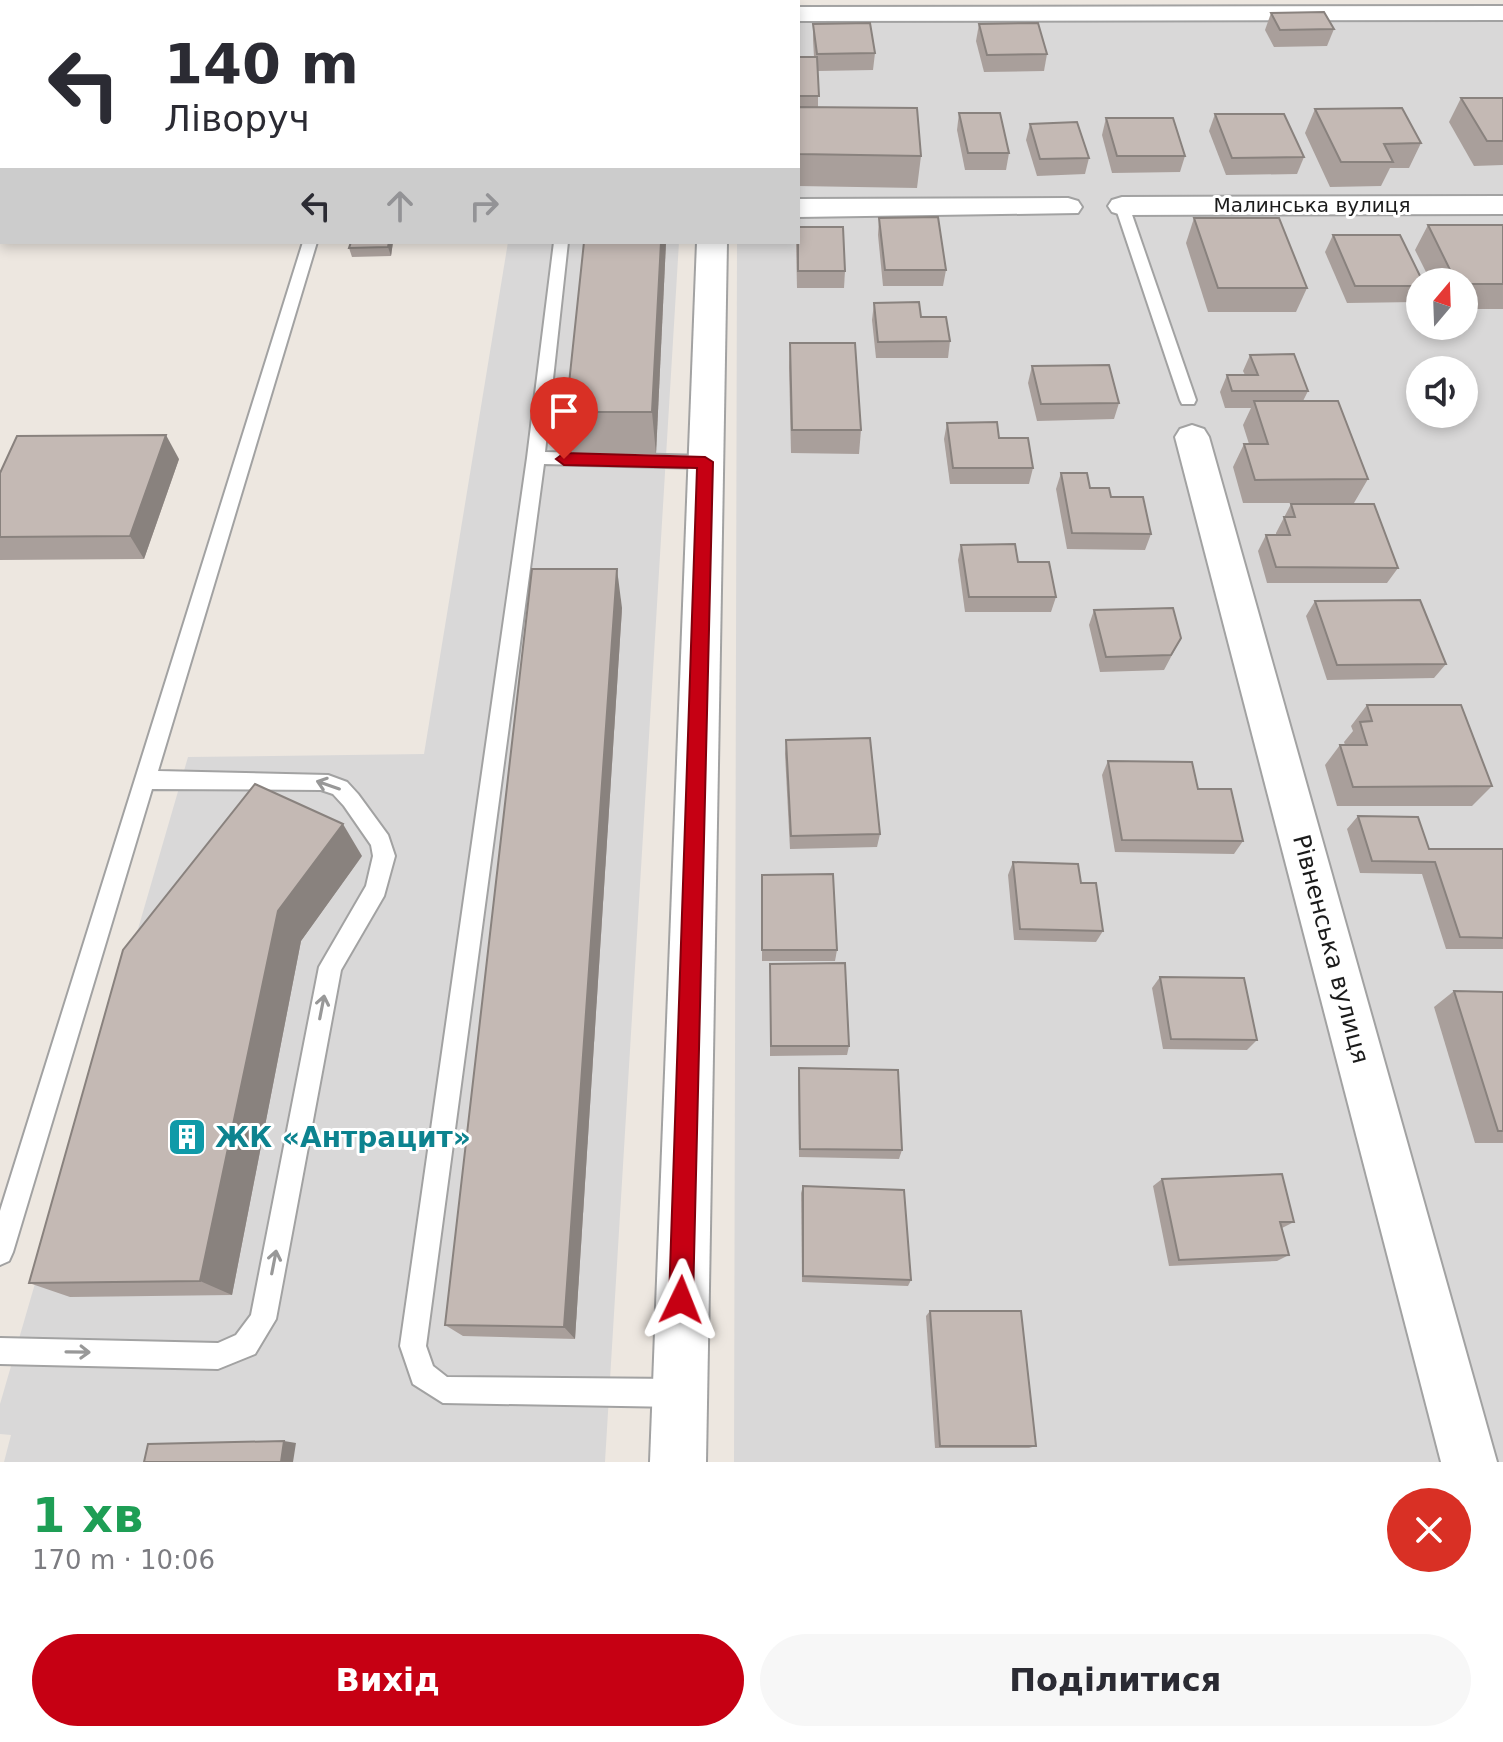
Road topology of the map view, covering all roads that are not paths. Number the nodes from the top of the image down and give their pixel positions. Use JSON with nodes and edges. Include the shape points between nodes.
{"nodes":[{"id":1,"x":1407,"y":6,"type":"edge"},
{"id":2,"x":1060,"y":7,"type":"edge"},
{"id":3,"x":1503,"y":13,"type":"edge"},
{"id":4,"x":800,"y":14,"type":"edge"},
{"id":5,"x":1503,"y":205,"type":"edge"},
{"id":6,"x":1122,"y":206,"type":"joint"},
{"id":7,"x":1068,"y":207,"type":"dead end"},
{"id":8,"x":800,"y":208,"type":"edge"},
{"id":9,"x":309,"y":244,"type":"edge"},
{"id":10,"x":561,"y":244,"type":"edge"},
{"id":11,"x":712,"y":244,"type":"edge"},
{"id":12,"x":1190,"y":418,"type":"joint"},
{"id":13,"x":536,"y":458,"type":"junction"},
{"id":14,"x":705,"y":462,"type":"junction"},
{"id":15,"x":143,"y":780,"type":"junction"},
{"id":16,"x":0,"y":1252,"type":"edge"},
{"id":17,"x":0,"y":1351,"type":"edge"},
{"id":18,"x":678,"y":1393,"type":"junction"},
{"id":19,"x":678,"y":1462,"type":"edge"},
{"id":20,"x":1469,"y":1462,"type":"edge"}],
"edges":[{"from":1,"to":2,"type":"street"},
{"from":1,"to":3,"type":"street"},
{"from":2,"to":4,"type":"street"},
{"from":5,"to":6,"type":"street","name":"Малинська вулиця"},
{"from":6,"to":12,"type":"lane"},
{"from":7,"to":8,"type":"street"},
{"from":9,"to":15,"type":"lane"},
{"from":10,"to":13,"type":"lane"},
{"from":11,"to":14,"type":"street"},
{"from":12,"to":20,"type":"street","name":"Рівненська вулиця"},
{"from":13,"to":14,"type":"lane"},
{"from":13,"to":18,"type":"lane","via":[[413,1346],[422,1375],[443,1390]]},
{"from":14,"to":18,"type":"street"},
{"from":15,"to":16,"type":"lane"},
{"from":17,"to":15,"type":"lane","one_way":true,"via":[[218,1356],[238,1352],[252,1340],[263,1319],[330,967],[382,876],[381,842],[351,800],[331,785]]},
{"from":18,"to":19,"type":"street"}]}
